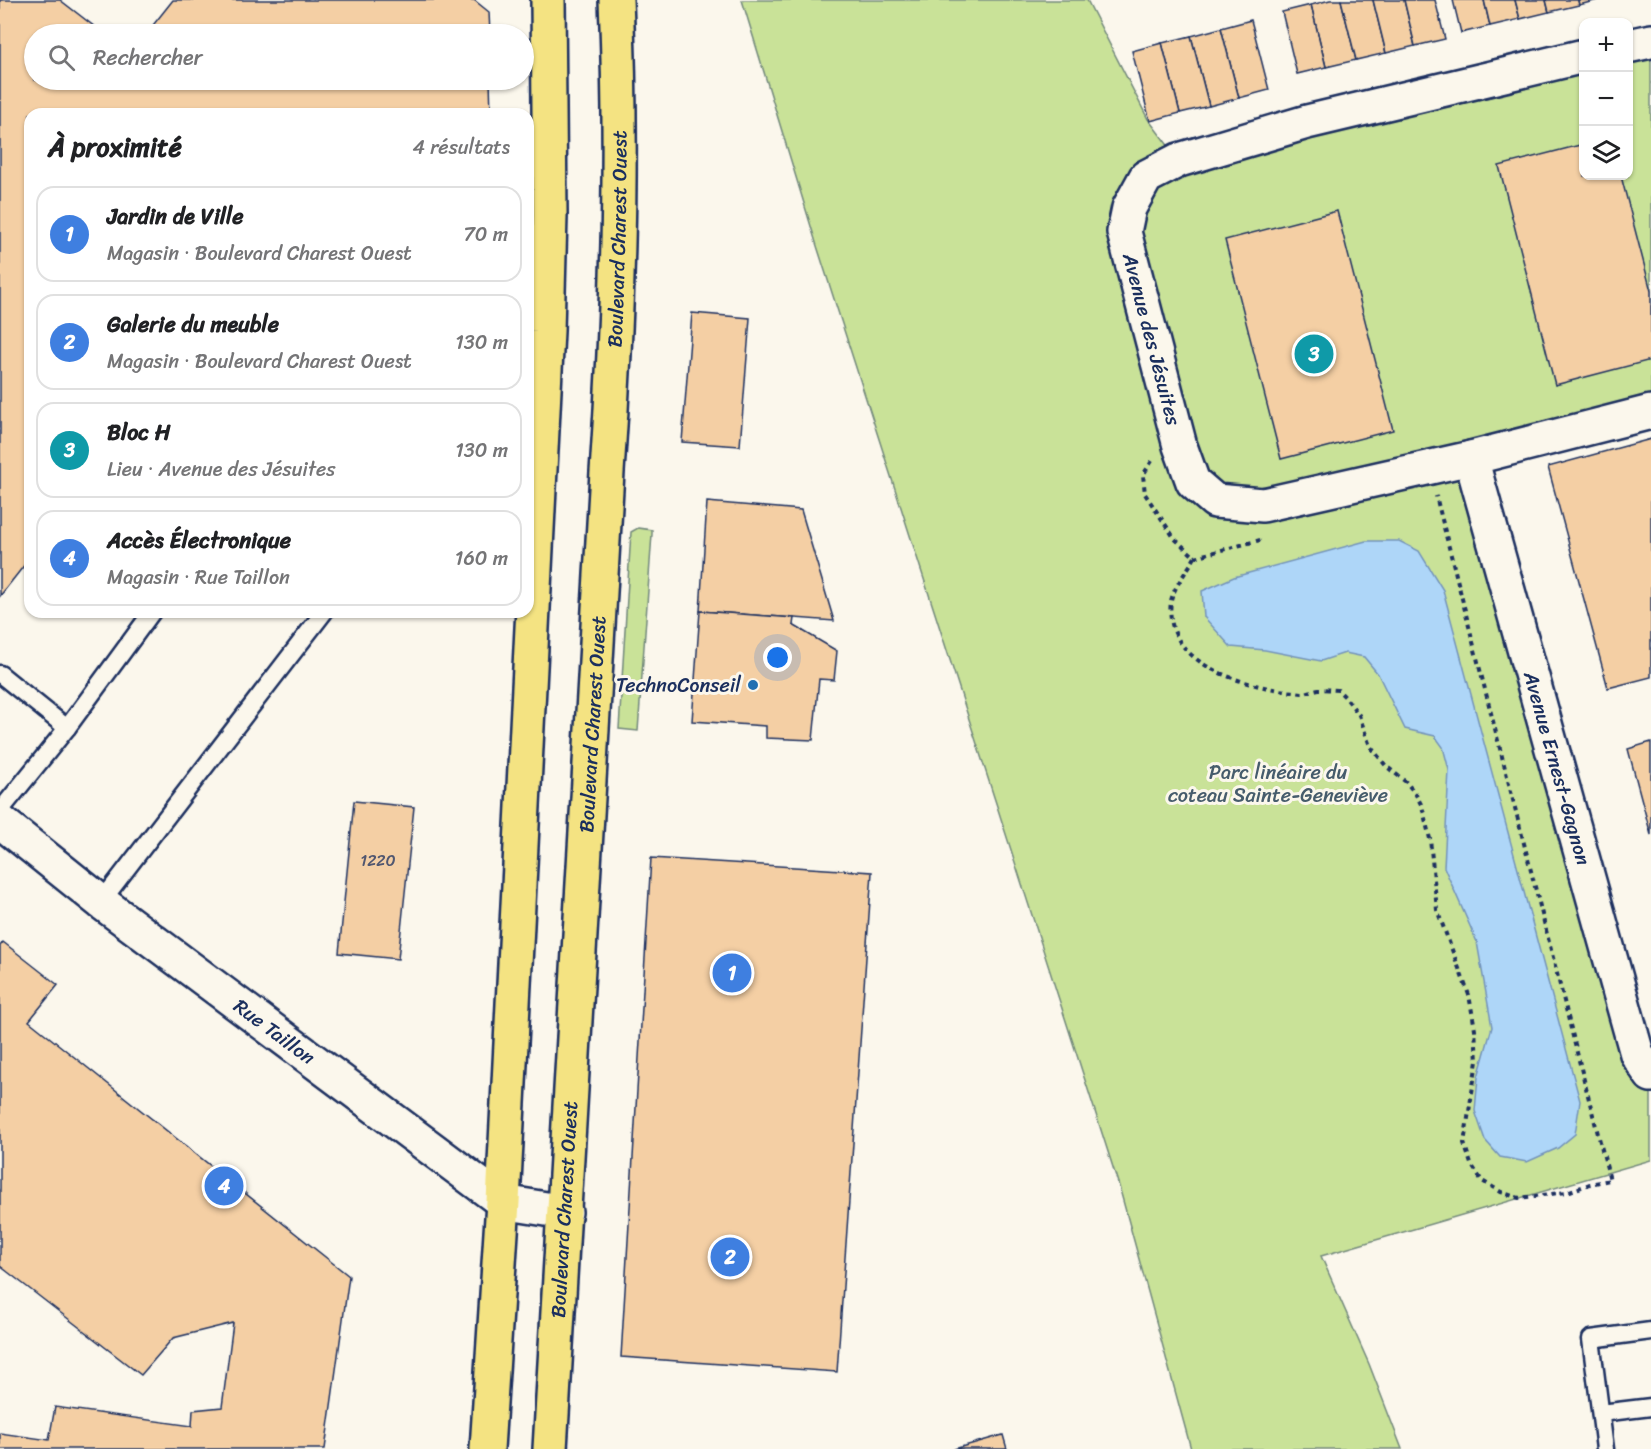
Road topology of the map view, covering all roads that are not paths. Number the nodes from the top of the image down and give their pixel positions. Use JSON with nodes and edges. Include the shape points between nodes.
{"nodes":[{"id":1,"x":548,"y":0,"type":"edge"},
{"id":2,"x":616,"y":0,"type":"edge"},
{"id":3,"x":1651,"y":40,"type":"edge"},
{"id":4,"x":1633,"y":45,"type":"edge"},
{"id":5,"x":1579,"y":58,"type":"edge"},
{"id":6,"x":1651,"y":412,"type":"edge"},
{"id":7,"x":1472,"y":458,"type":"junction"},
{"id":8,"x":534,"y":588,"type":"edge"},
{"id":9,"x":148,"y":618,"type":"edge"},
{"id":10,"x":319,"y":618,"type":"edge"},
{"id":11,"x":533,"y":618,"type":"edge"},
{"id":12,"x":0,"y":674,"type":"edge"},
{"id":13,"x":68,"y":728,"type":"junction"},
{"id":14,"x":0,"y":811,"type":"edge"},
{"id":15,"x":0,"y":821,"type":"edge"},
{"id":16,"x":101,"y":902,"type":"junction"},
{"id":17,"x":1651,"y":1075,"type":"edge"},
{"id":18,"x":503,"y":1202,"type":"junction"},
{"id":19,"x":565,"y":1212,"type":"junction"},
{"id":20,"x":1651,"y":1331,"type":"edge"},
{"id":21,"x":1651,"y":1407,"type":"edge"},
{"id":22,"x":1601,"y":1413,"type":"junction"},
{"id":23,"x":487,"y":1449,"type":"edge"},
{"id":24,"x":550,"y":1449,"type":"edge"},
{"id":25,"x":1605,"y":1449,"type":"edge"}],
"edges":[{"from":1,"to":8,"type":"main road","via":[[550,215]]},
{"from":2,"to":19,"type":"main road","name":"Boulevard Charest Ouest","via":[[618,268]]},
{"from":3,"to":4,"type":"street"},
{"from":5,"to":7,"type":"street","name":"Avenue des Jésuites","via":[[1307,122],[1179,160],[1146,177],[1129,208],[1124,232],[1180,446],[1193,482],[1215,501],[1263,505]]},
{"from":6,"to":7,"type":"street","name":"Avenue des Jésuites"},
{"from":7,"to":17,"type":"street","name":"Avenue Ernest-Gagnon","via":[[1637,1054]]},
{"from":9,"to":13,"type":"lane"},
{"from":10,"to":16,"type":"lane"},
{"from":11,"to":18,"type":"main road"},
{"from":12,"to":13,"type":"lane"},
{"from":13,"to":14,"type":"lane"},
{"from":15,"to":16,"type":"street","name":"Rue Taillon"},
{"from":16,"to":18,"type":"street","name":"Rue Taillon"},
{"from":18,"to":19,"type":"street","name":"Rue Taillon"},
{"from":18,"to":23,"type":"main road"},
{"from":19,"to":24,"type":"main road","name":"Boulevard Charest Ouest"},
{"from":20,"to":22,"type":"lane","via":[[1592,1339]]},
{"from":21,"to":22,"type":"lane"},
{"from":22,"to":25,"type":"lane"}]}
